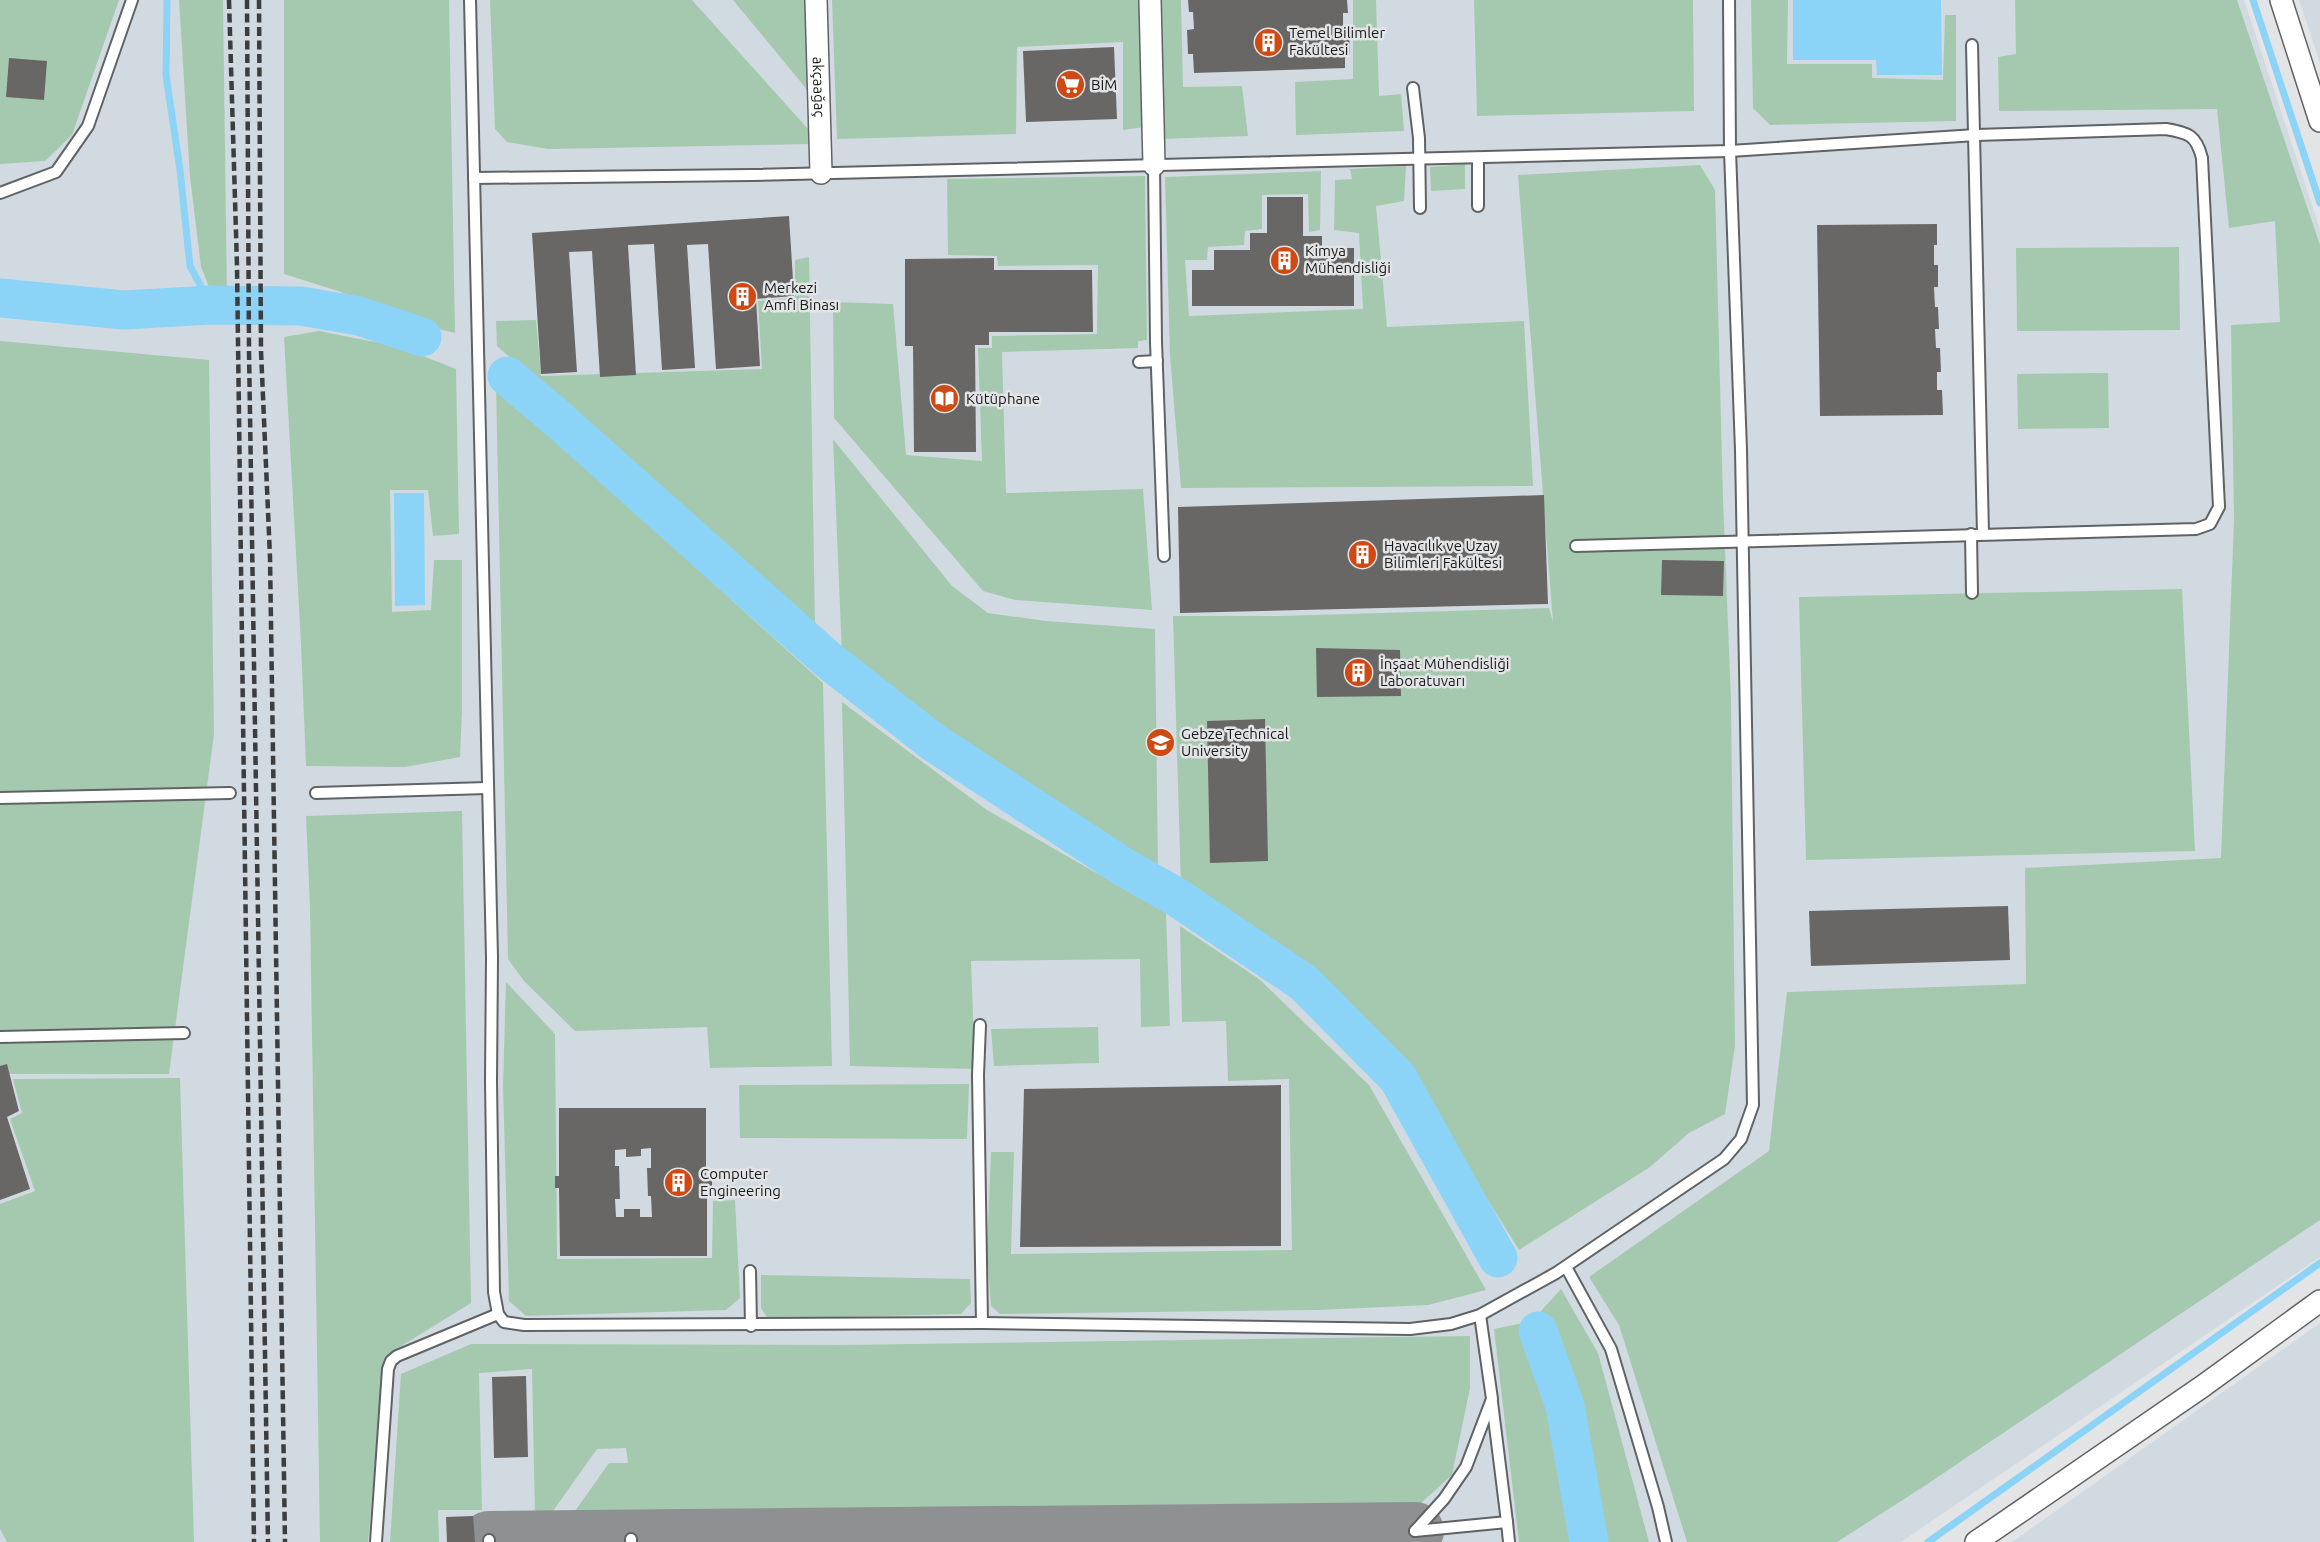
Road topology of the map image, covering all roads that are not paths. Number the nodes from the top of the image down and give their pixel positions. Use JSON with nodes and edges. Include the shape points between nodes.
{"nodes":[{"id":1,"x":132,"y":0,"type":"edge"},
{"id":2,"x":470,"y":0,"type":"edge"},
{"id":3,"x":816,"y":0,"type":"edge"},
{"id":4,"x":1150,"y":0,"type":"edge"},
{"id":5,"x":1729,"y":0,"type":"edge"},
{"id":6,"x":2281,"y":0,"type":"edge"},
{"id":7,"x":1972,"y":45,"type":"dead end"},
{"id":8,"x":1413,"y":88,"type":"dead end"},
{"id":9,"x":2320,"y":121,"type":"edge"},
{"id":10,"x":1976,"y":135,"type":"junction"},
{"id":11,"x":1730,"y":151,"type":"junction"},
{"id":12,"x":1478,"y":158,"type":"junction"},
{"id":13,"x":1418,"y":159,"type":"junction"},
{"id":14,"x":1154,"y":165,"type":"junction"},
{"id":15,"x":821,"y":173,"type":"junction"},
{"id":16,"x":474,"y":178,"type":"junction"},
{"id":17,"x":0,"y":193,"type":"edge"},
{"id":18,"x":1478,"y":206,"type":"dead end"},
{"id":19,"x":1420,"y":208,"type":"dead end"},
{"id":20,"x":1157,"y":361,"type":"junction"},
{"id":21,"x":1139,"y":362,"type":"dead end"},
{"id":22,"x":1971,"y":534,"type":"junction"},
{"id":23,"x":1983,"y":534,"type":"junction"},
{"id":24,"x":1743,"y":540,"type":"junction"},
{"id":25,"x":1576,"y":546,"type":"dead end"},
{"id":26,"x":1164,"y":556,"type":"dead end"},
{"id":27,"x":1972,"y":593,"type":"dead end"},
{"id":28,"x":488,"y":788,"type":"junction"},
{"id":29,"x":230,"y":793,"type":"dead end"},
{"id":30,"x":316,"y":793,"type":"dead end"},
{"id":31,"x":0,"y":798,"type":"edge"},
{"id":32,"x":980,"y":1025,"type":"dead end"},
{"id":33,"x":184,"y":1033,"type":"dead end"},
{"id":34,"x":0,"y":1037,"type":"edge"},
{"id":35,"x":1566,"y":1267,"type":"junction"},
{"id":36,"x":750,"y":1271,"type":"dead end"},
{"id":37,"x":2320,"y":1300,"type":"edge"},
{"id":38,"x":498,"y":1314,"type":"junction"},
{"id":39,"x":1480,"y":1315,"type":"junction"},
{"id":40,"x":982,"y":1323,"type":"junction"},
{"id":41,"x":751,"y":1326,"type":"junction"},
{"id":42,"x":1492,"y":1399,"type":"junction"},
{"id":43,"x":1507,"y":1522,"type":"junction"},
{"id":44,"x":376,"y":1542,"type":"edge"},
{"id":45,"x":1509,"y":1542,"type":"edge"},
{"id":46,"x":1666,"y":1542,"type":"edge"},
{"id":47,"x":1976,"y":1542,"type":"edge"}],
"edges":[{"from":1,"to":17,"type":"lane","via":[[88,126],[56,172]]},
{"from":2,"to":16,"type":"lane"},
{"from":3,"to":15,"type":"street","name":"akçaağaç"},
{"from":4,"to":14,"type":"street"},
{"from":5,"to":11,"type":"lane"},
{"from":6,"to":9,"type":"street"},
{"from":7,"to":10,"type":"lane"},
{"from":8,"to":13,"type":"lane"},
{"from":10,"to":11,"type":"lane"},
{"from":10,"to":23,"type":"lane"},
{"from":10,"to":23,"type":"lane","via":[[2166,129],[2184,132],[2198,143],[2202,158],[2219,507],[2210,524],[2196,529]]},
{"from":11,"to":12,"type":"lane"},
{"from":11,"to":24,"type":"lane"},
{"from":12,"to":13,"type":"lane"},
{"from":12,"to":18,"type":"lane"},
{"from":13,"to":14,"type":"lane"},
{"from":13,"to":19,"type":"lane"},
{"from":14,"to":15,"type":"lane"},
{"from":14,"to":20,"type":"lane"},
{"from":15,"to":16,"type":"lane"},
{"from":16,"to":28,"type":"lane"},
{"from":20,"to":21,"type":"lane"},
{"from":20,"to":26,"type":"lane"},
{"from":22,"to":23,"type":"lane"},
{"from":22,"to":24,"type":"lane"},
{"from":22,"to":27,"type":"lane"},
{"from":24,"to":25,"type":"lane"},
{"from":24,"to":35,"type":"lane","via":[[1754,1105],[1741,1139],[1724,1159]]},
{"from":28,"to":30,"type":"lane"},
{"from":28,"to":38,"type":"lane","via":[[494,1292]]},
{"from":29,"to":31,"type":"lane"},
{"from":32,"to":40,"type":"lane"},
{"from":33,"to":34,"type":"lane"},
{"from":35,"to":39,"type":"lane"},
{"from":35,"to":46,"type":"lane","via":[[1611,1349]]},
{"from":36,"to":41,"type":"lane"},
{"from":37,"to":47,"type":"street","via":[[2203,1386]]},
{"from":38,"to":41,"type":"lane","via":[[504,1322],[524,1325]]},
{"from":38,"to":44,"type":"lane","via":[[397,1356],[391,1362]]},
{"from":39,"to":40,"type":"lane","via":[[1451,1324],[1410,1329]]},
{"from":39,"to":42,"type":"lane"},
{"from":40,"to":41,"type":"lane"},
{"from":42,"to":43,"type":"lane"},
{"from":42,"to":43,"type":"lane","via":[[1466,1467],[1415,1531]]},
{"from":43,"to":45,"type":"lane"}]}
